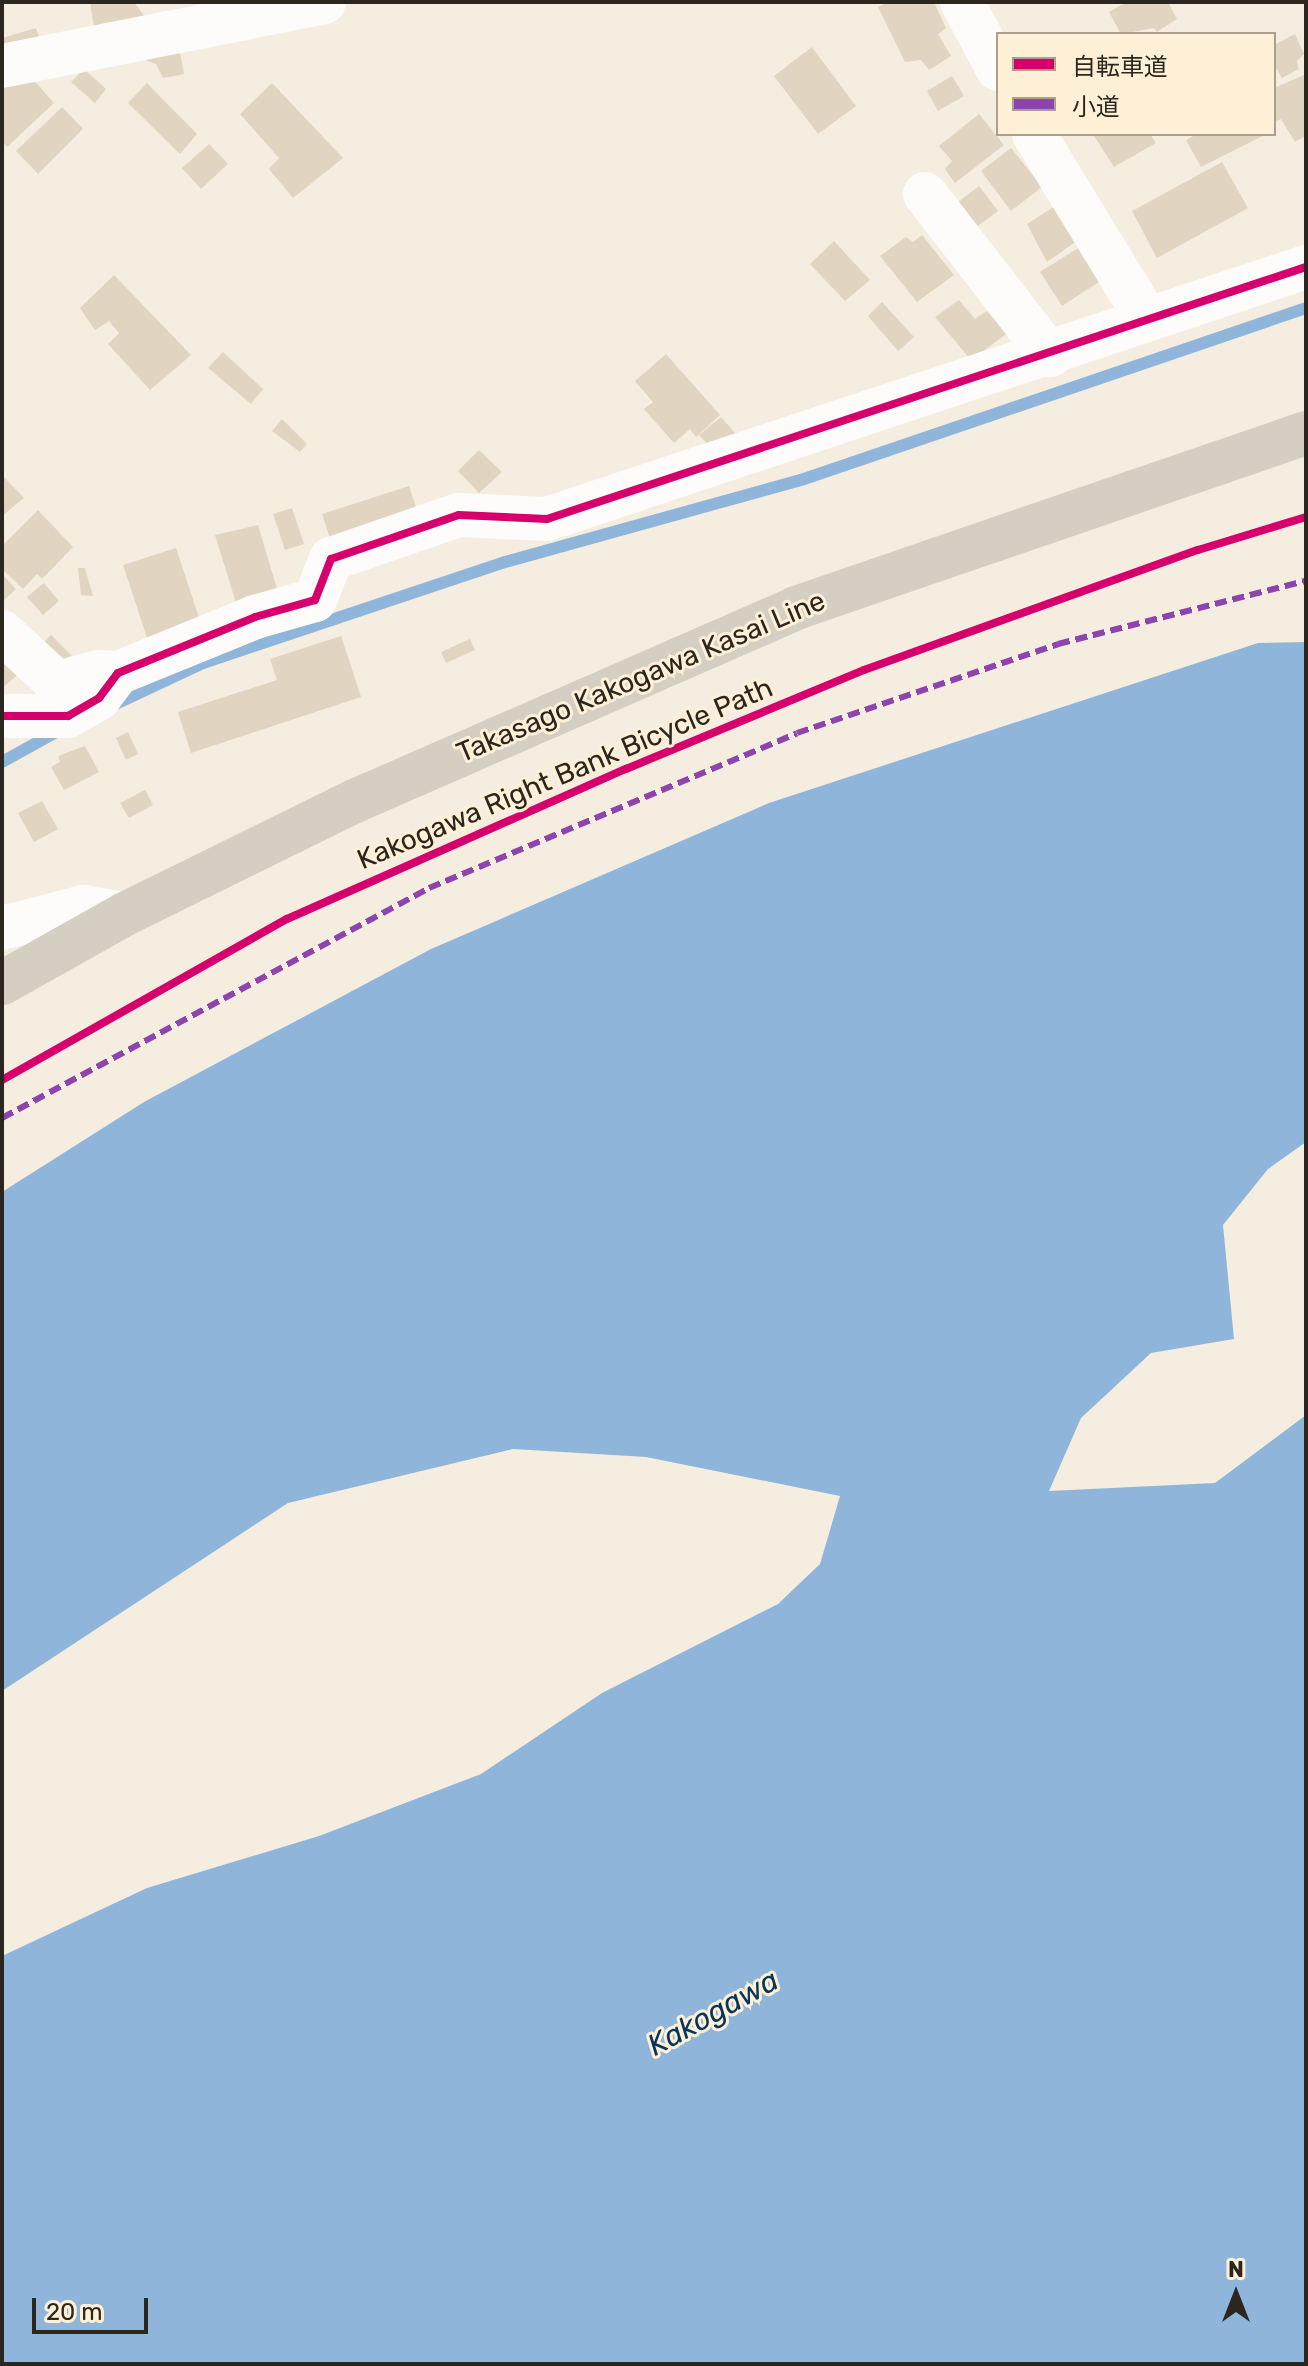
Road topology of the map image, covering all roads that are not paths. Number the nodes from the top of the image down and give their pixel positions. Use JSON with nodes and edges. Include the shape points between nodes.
{"nodes":[{"id":1,"x":324,"y":2,"type":"edge"},
{"id":2,"x":962,"y":2,"type":"edge"},
{"id":3,"x":996,"y":65,"type":"edge"},
{"id":4,"x":2,"y":66,"type":"edge"},
{"id":5,"x":1035,"y":136,"type":"edge"},
{"id":6,"x":925,"y":194,"type":"dead end"},
{"id":7,"x":1306,"y":267,"type":"edge"},
{"id":8,"x":1147,"y":319,"type":"junction"},
{"id":9,"x":1050,"y":355,"type":"junction"},
{"id":10,"x":1306,"y":433,"type":"edge"},
{"id":11,"x":2,"y":632,"type":"edge"},
{"id":12,"x":118,"y":673,"type":"junction"},
{"id":13,"x":57,"y":683,"type":"junction"},
{"id":14,"x":2,"y":714,"type":"edge"},
{"id":15,"x":125,"y":914,"type":"junction"},
{"id":16,"x":2,"y":928,"type":"edge"},
{"id":17,"x":2,"y":983,"type":"edge"}],
"edges":[{"from":1,"to":4,"type":"street"},
{"from":2,"to":3,"type":"street"},
{"from":5,"to":8,"type":"street"},
{"from":6,"to":9,"type":"street"},
{"from":7,"to":8,"type":"street"},
{"from":8,"to":9,"type":"street"},
{"from":9,"to":12,"type":"street","via":[[547,519],[459,515],[331,559],[315,600],[255,617]]},
{"from":10,"to":15,"type":"main road","name":"Takasago Kakogawa Kasai Line","via":[[796,608],[355,801]]},
{"from":11,"to":13,"type":"street"},
{"from":12,"to":13,"type":"street","via":[[98,672]]},
{"from":12,"to":14,"type":"street","via":[[99,698],[68,716]]},
{"from":13,"to":14,"type":"street"},
{"from":15,"to":16,"type":"street","via":[[83,907]]},
{"from":15,"to":17,"type":"main road","name":"Takasago Kakogawa Kasai Line"}]}
